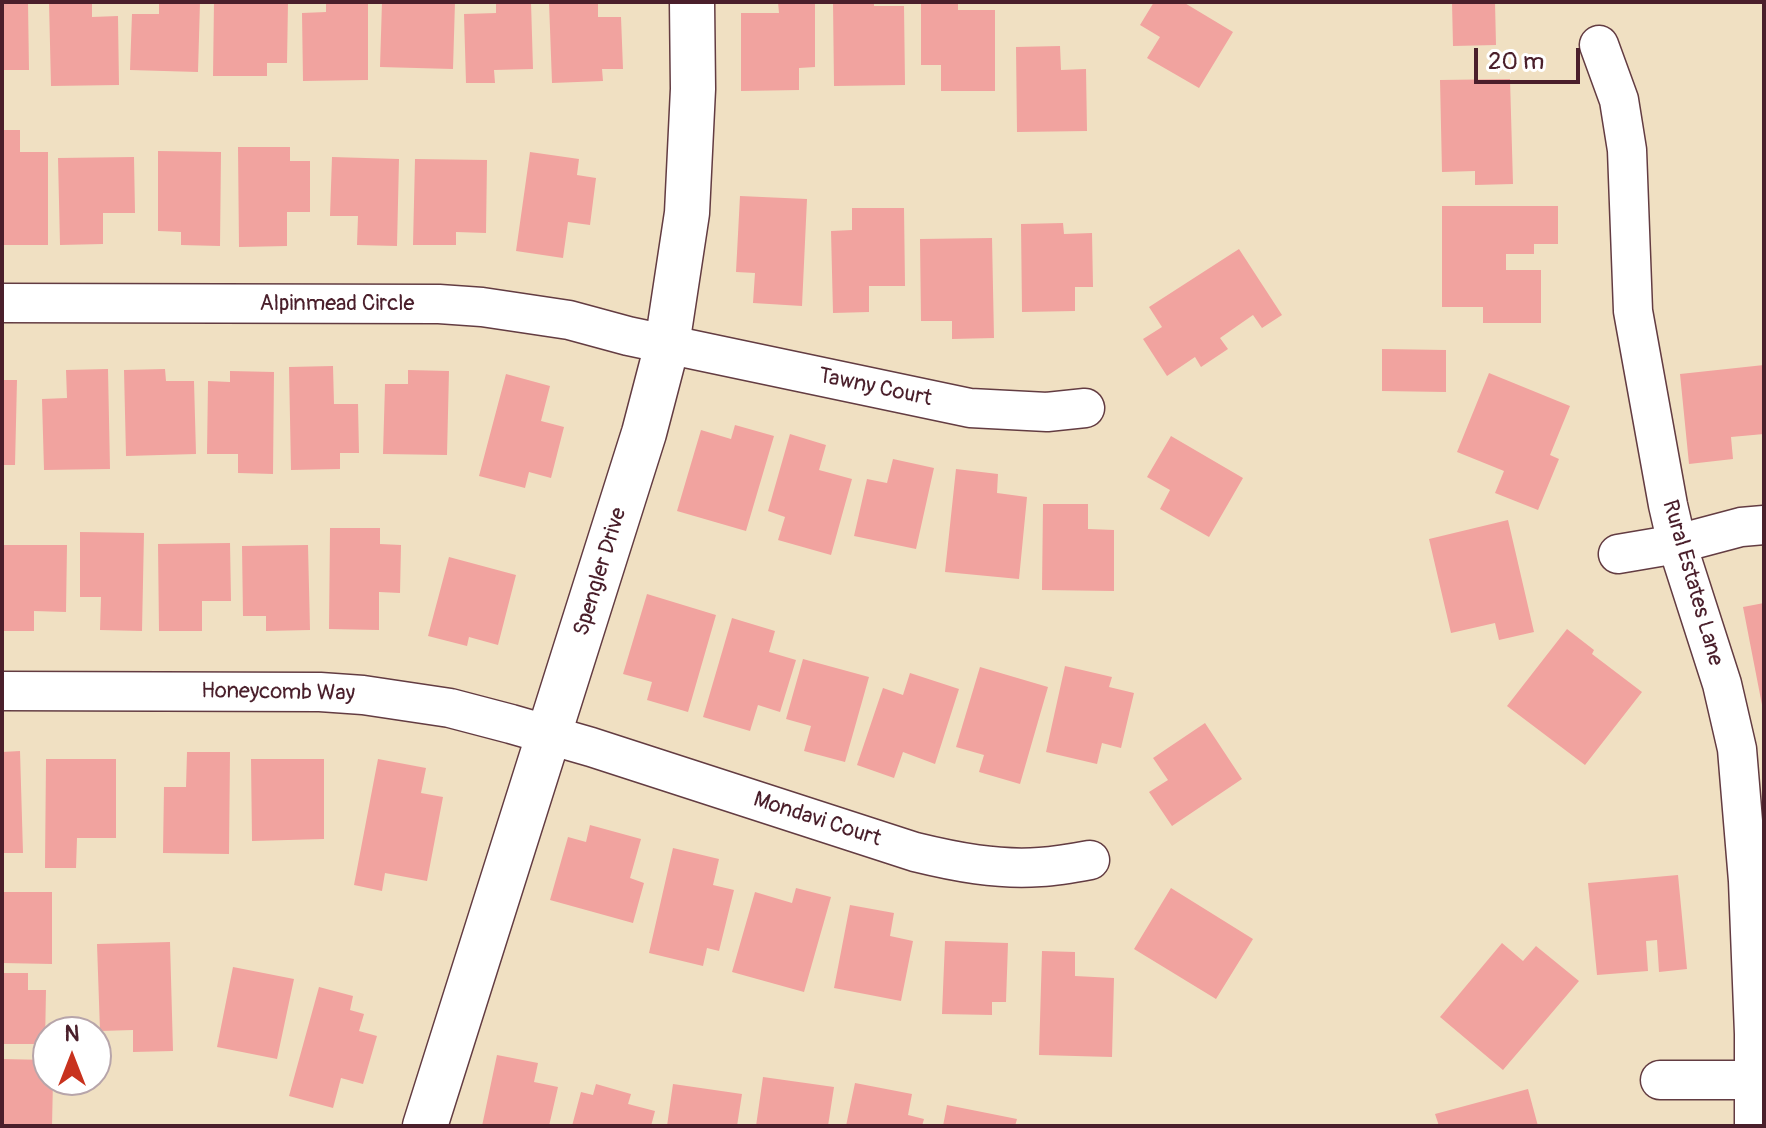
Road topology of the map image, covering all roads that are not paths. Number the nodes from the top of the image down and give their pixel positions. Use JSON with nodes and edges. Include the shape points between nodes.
{"nodes":[{"id":1,"x":692,"y":2,"type":"edge"},
{"id":2,"x":1599,"y":45,"type":"dead end"},
{"id":3,"x":2,"y":303,"type":"edge"},
{"id":4,"x":667,"y":345,"type":"junction"},
{"id":5,"x":1085,"y":408,"type":"dead end"},
{"id":6,"x":1764,"y":525,"type":"edge"},
{"id":7,"x":1677,"y":544,"type":"junction"},
{"id":8,"x":1618,"y":554,"type":"dead end"},
{"id":9,"x":2,"y":691,"type":"edge"},
{"id":10,"x":549,"y":735,"type":"junction"},
{"id":11,"x":1090,"y":860,"type":"dead end"},
{"id":12,"x":1759,"y":1034,"type":"edge"},
{"id":13,"x":1660,"y":1080,"type":"dead end"},
{"id":14,"x":1754,"y":1080,"type":"junction"},
{"id":15,"x":425,"y":1126,"type":"edge"},
{"id":16,"x":1754,"y":1126,"type":"edge"}],
"edges":[{"from":1,"to":4,"type":"street","name":"Spengler Drive","via":[[687,213]]},
{"from":2,"to":7,"type":"street","name":"Rural Estates Lane","via":[[1619,100],[1627,150],[1633,311]]},
{"from":3,"to":4,"type":"street","name":"Alpinmead Circle","via":[[439,304],[569,320]]},
{"from":4,"to":5,"type":"street","name":"Tawny Court","via":[[970,408]]},
{"from":4,"to":10,"type":"street","name":"Spengler Drive"},
{"from":6,"to":7,"type":"street"},
{"from":7,"to":8,"type":"street"},
{"from":7,"to":12,"type":"street","name":"Rural Estates Lane","via":[[1737,749]]},
{"from":9,"to":10,"type":"street","name":"Honeycomb Way","via":[[363,695],[450,708]]},
{"from":10,"to":11,"type":"street","name":"Mondavi Court","via":[[956,862],[1040,867]]},
{"from":10,"to":15,"type":"street","name":"Spengler Drive"},
{"from":12,"to":14,"type":"street","name":"Rural Estates Lane"},
{"from":13,"to":14,"type":"street"},
{"from":14,"to":16,"type":"street","name":"Rural Estates Lane"}]}
